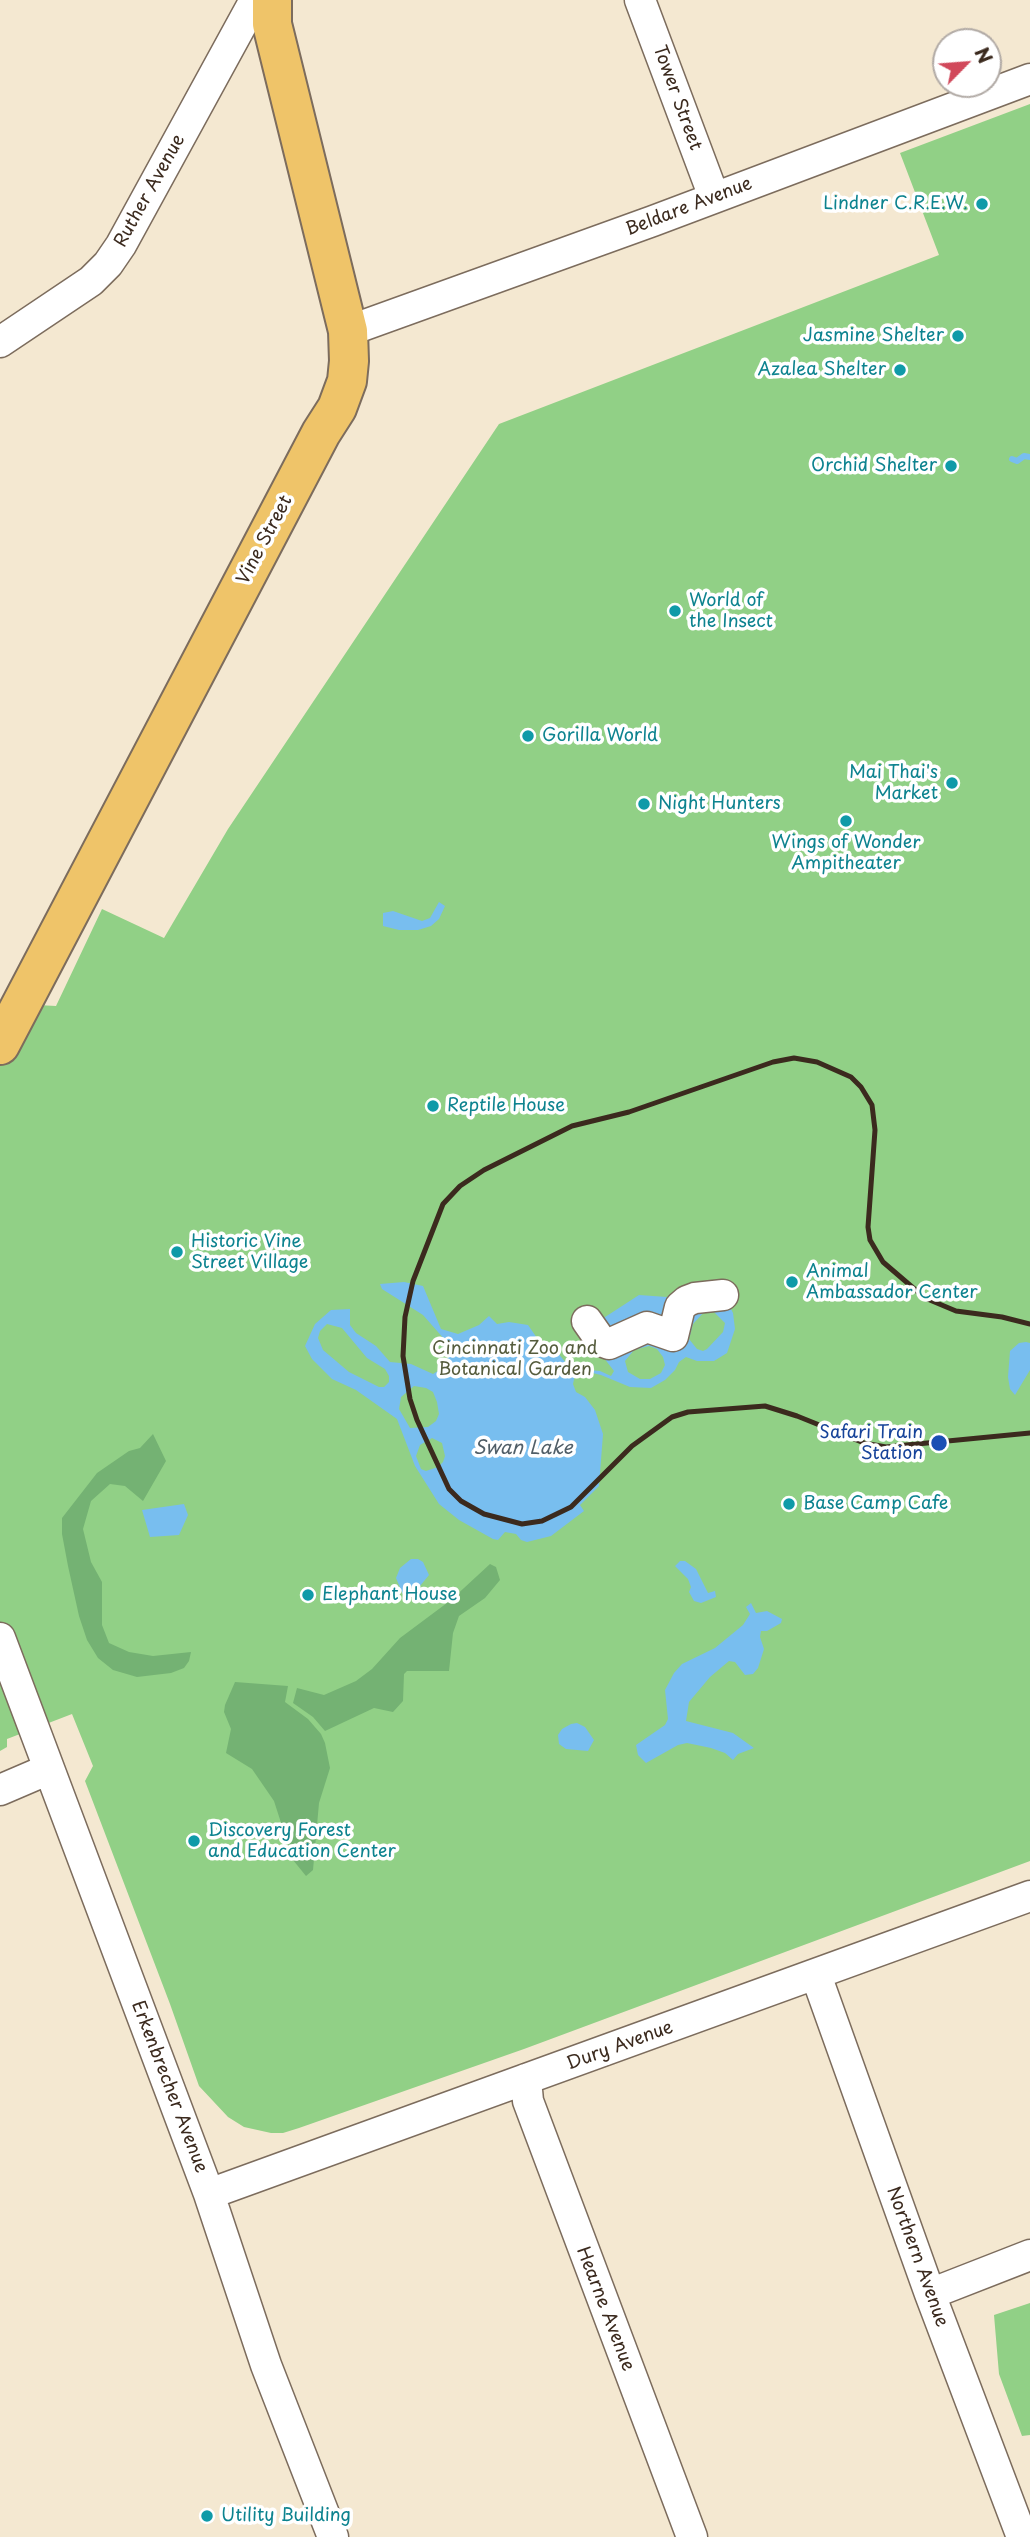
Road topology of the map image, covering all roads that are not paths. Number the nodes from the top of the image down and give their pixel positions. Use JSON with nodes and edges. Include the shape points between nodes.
{"nodes":[{"id":1,"x":255,"y":0,"type":"edge"},
{"id":2,"x":272,"y":0,"type":"edge"},
{"id":3,"x":640,"y":0,"type":"edge"},
{"id":4,"x":1030,"y":79,"type":"edge"},
{"id":5,"x":714,"y":197,"type":"junction"},
{"id":6,"x":348,"y":331,"type":"junction"},
{"id":7,"x":0,"y":342,"type":"edge"},
{"id":8,"x":0,"y":1045,"type":"edge"},
{"id":9,"x":723,"y":1295,"type":"dead end"},
{"id":10,"x":587,"y":1321,"type":"dead end"},
{"id":11,"x":0,"y":1638,"type":"edge"},
{"id":12,"x":49,"y":1769,"type":"junction"},
{"id":13,"x":0,"y":1790,"type":"edge"},
{"id":14,"x":1030,"y":1896,"type":"edge"},
{"id":15,"x":816,"y":1975,"type":"junction"},
{"id":16,"x":526,"y":2079,"type":"junction"},
{"id":17,"x":209,"y":2194,"type":"junction"},
{"id":18,"x":1030,"y":2255,"type":"edge"},
{"id":19,"x":930,"y":2294,"type":"junction"},
{"id":20,"x":333,"y":2537,"type":"edge"},
{"id":21,"x":692,"y":2537,"type":"edge"},
{"id":22,"x":1022,"y":2537,"type":"edge"}],
"edges":[{"from":1,"to":7,"type":"street","name":"Ruther Avenue","via":[[108,264],[91,281]]},
{"from":2,"to":6,"type":"main road","name":"Vine Street","via":[[272,24]]},
{"from":3,"to":5,"type":"street","name":"Tower Street"},
{"from":4,"to":5,"type":"street","name":"Beldare Avenue"},
{"from":5,"to":6,"type":"street","name":"Beldare Avenue"},
{"from":6,"to":8,"type":"main road","name":"Vine Street","via":[[349,361],[337,408]]},
{"from":9,"to":10,"type":"street","via":[[687,1301],[680,1307],[673,1336],[647,1327],[609,1344],[601,1341]]},
{"from":11,"to":12,"type":"street","name":"Erkenbrecher Avenue"},
{"from":12,"to":13,"type":"street"},
{"from":12,"to":17,"type":"street","name":"Erkenbrecher Avenue"},
{"from":14,"to":15,"type":"street","name":"Dury Avenue"},
{"from":15,"to":16,"type":"street","name":"Dury Avenue"},
{"from":15,"to":19,"type":"street","name":"Northern Avenue"},
{"from":16,"to":17,"type":"street","name":"Dury Avenue"},
{"from":16,"to":21,"type":"street","name":"Hearne Avenue","via":[[528,2101]]},
{"from":17,"to":20,"type":"street","name":"Erkenbrecher Avenue","via":[[266,2365]]},
{"from":18,"to":19,"type":"street"},
{"from":19,"to":22,"type":"street","name":"Northern Avenue"}]}
